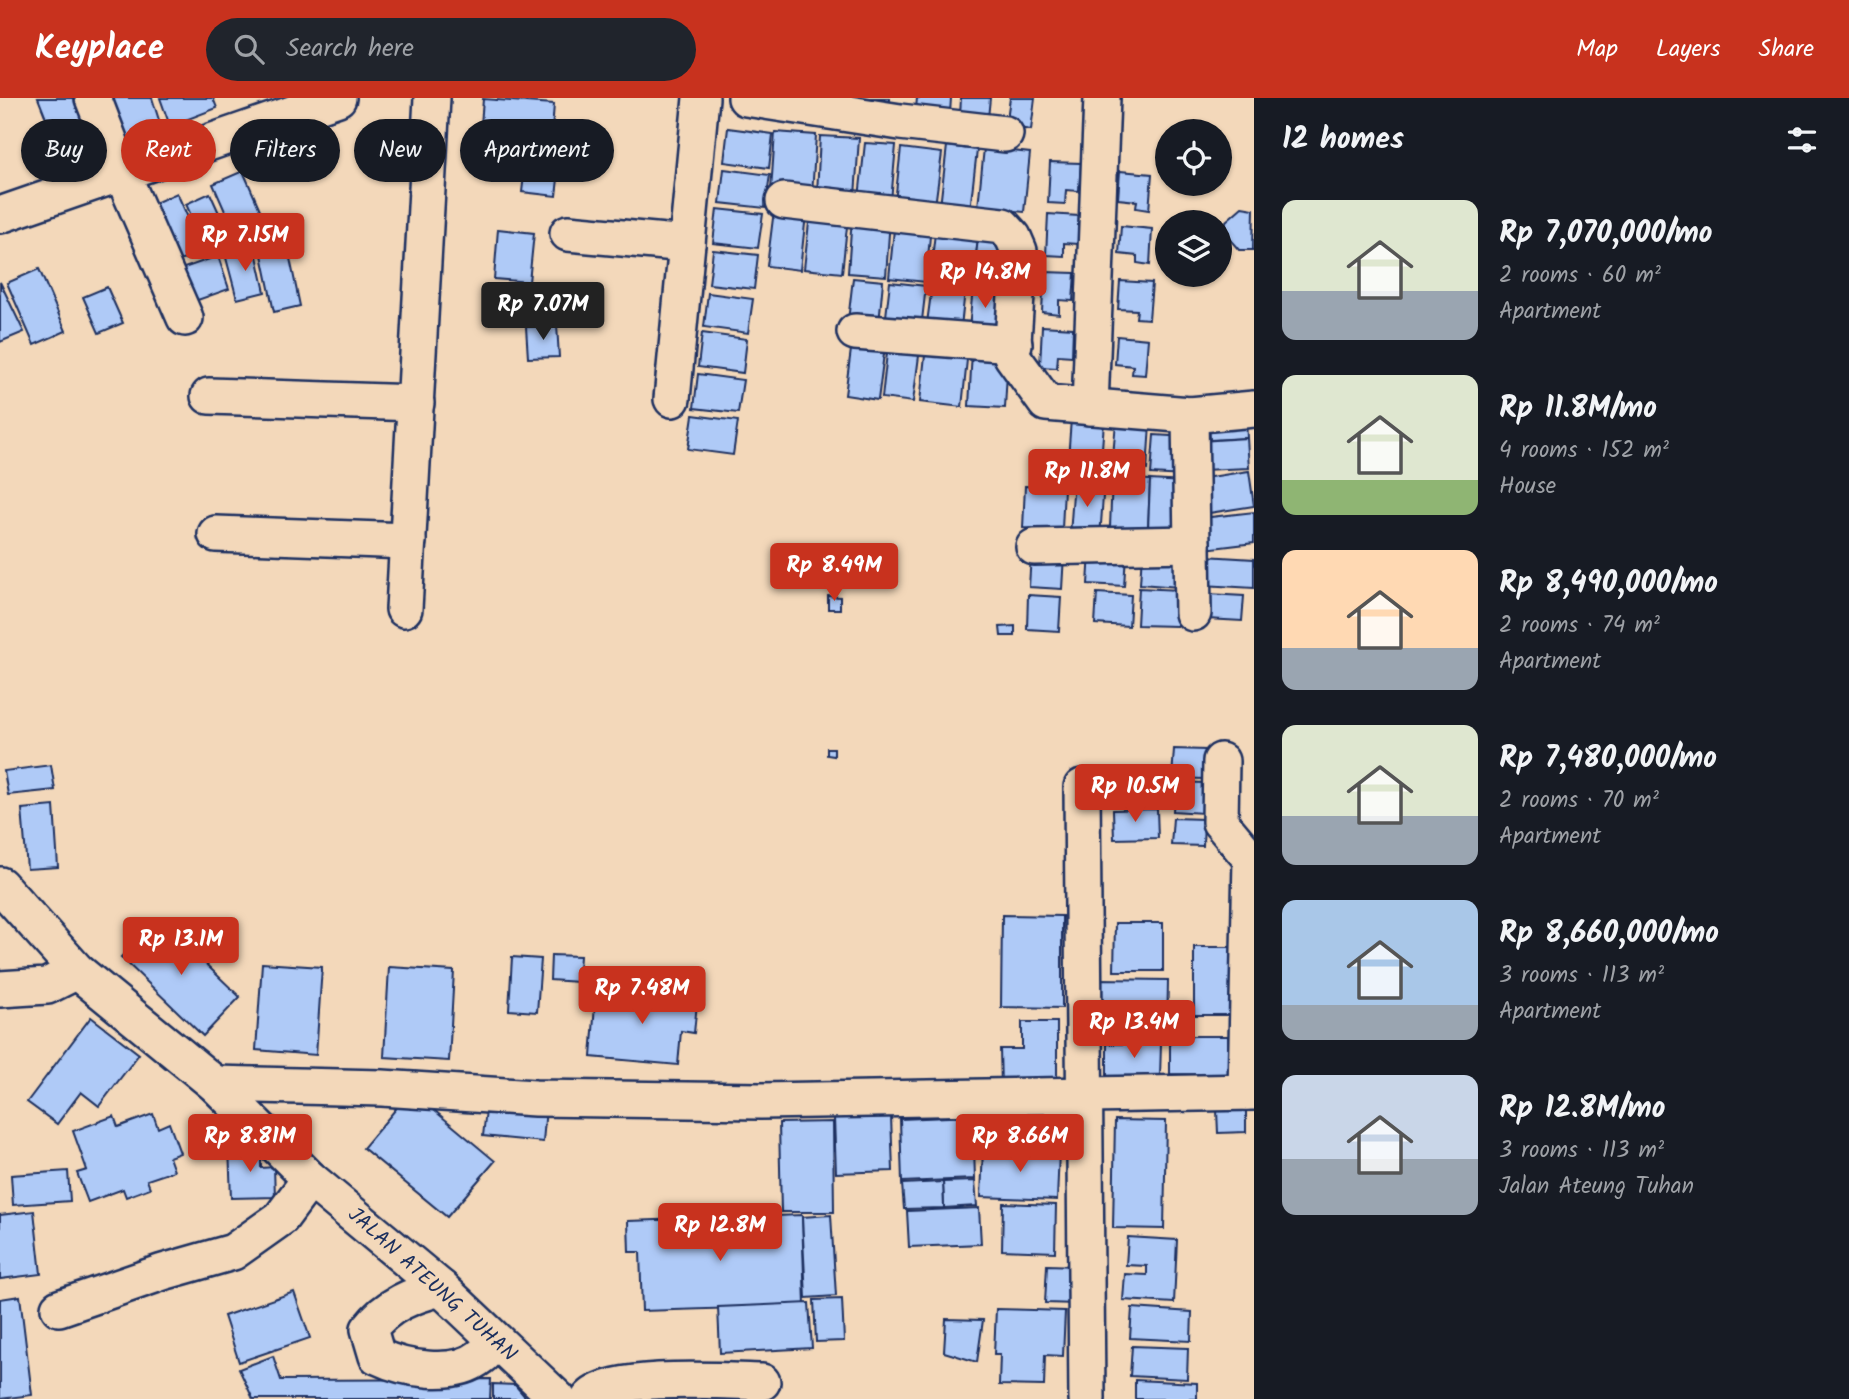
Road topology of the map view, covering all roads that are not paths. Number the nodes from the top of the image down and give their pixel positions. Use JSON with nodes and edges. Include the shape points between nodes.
{"nodes":[{"id":1,"x":93,"y":98,"type":"edge"},
{"id":2,"x":338,"y":98,"type":"edge"},
{"id":3,"x":432,"y":98,"type":"edge"},
{"id":4,"x":701,"y":98,"type":"edge"},
{"id":5,"x":1102,"y":98,"type":"edge"},
{"id":6,"x":765,"y":99,"type":"edge"},
{"id":7,"x":901,"y":110,"type":"edge"},
{"id":8,"x":1005,"y":134,"type":"dead end"},
{"id":9,"x":216,"y":139,"type":"edge"},
{"id":10,"x":121,"y":171,"type":"joint"},
{"id":11,"x":126,"y":182,"type":"edge"},
{"id":12,"x":784,"y":201,"type":"dead end"},
{"id":13,"x":0,"y":215,"type":"edge"},
{"id":14,"x":568,"y":233,"type":"dead end"},
{"id":15,"x":688,"y":244,"type":"junction"},
{"id":16,"x":185,"y":318,"type":"dead end"},
{"id":17,"x":855,"y":332,"type":"dead end"},
{"id":18,"x":1014,"y":344,"type":"junction"},
{"id":19,"x":209,"y":396,"type":"dead end"},
{"id":20,"x":672,"y":399,"type":"dead end"},
{"id":21,"x":416,"y":403,"type":"junction"},
{"id":22,"x":1090,"y":407,"type":"junction"},
{"id":23,"x":1254,"y":409,"type":"edge"},
{"id":24,"x":1190,"y":415,"type":"junction"},
{"id":25,"x":216,"y":534,"type":"dead end"},
{"id":26,"x":408,"y":541,"type":"junction"},
{"id":27,"x":1192,"y":544,"type":"junction"},
{"id":28,"x":1034,"y":547,"type":"dead end"},
{"id":29,"x":404,"y":610,"type":"dead end"},
{"id":30,"x":1193,"y":613,"type":"dead end"},
{"id":31,"x":1221,"y":761,"type":"dead end"},
{"id":32,"x":1082,"y":787,"type":"dead end"},
{"id":33,"x":0,"y":885,"type":"edge"},
{"id":34,"x":77,"y":971,"type":"junction"},
{"id":35,"x":0,"y":989,"type":"edge"},
{"id":36,"x":215,"y":1084,"type":"junction"},
{"id":37,"x":1250,"y":1092,"type":"edge"},
{"id":38,"x":1086,"y":1097,"type":"junction"},
{"id":39,"x":310,"y":1179,"type":"junction"},
{"id":40,"x":441,"y":1288,"type":"junction"},
{"id":41,"x":59,"y":1308,"type":"dead end"},
{"id":42,"x":495,"y":1340,"type":"junction"},
{"id":43,"x":762,"y":1382,"type":"dead end"},
{"id":44,"x":558,"y":1399,"type":"edge"},
{"id":45,"x":589,"y":1399,"type":"edge"},
{"id":46,"x":1087,"y":1399,"type":"edge"}],
"edges":[{"from":1,"to":10,"type":"street"},
{"from":2,"to":9,"type":"street"},
{"from":3,"to":21,"type":"street"},
{"from":4,"to":15,"type":"street"},
{"from":5,"to":22,"type":"street"},
{"from":6,"to":7,"type":"street"},
{"from":7,"to":8,"type":"street"},
{"from":10,"to":13,"type":"street"},
{"from":11,"to":16,"type":"street"},
{"from":12,"to":18,"type":"street","via":[[1003,226],[1019,251]]},
{"from":14,"to":15,"type":"street"},
{"from":15,"to":20,"type":"street"},
{"from":17,"to":18,"type":"street"},
{"from":18,"to":22,"type":"street","via":[[1012,356],[1046,403]]},
{"from":19,"to":21,"type":"street"},
{"from":21,"to":26,"type":"street"},
{"from":22,"to":24,"type":"street"},
{"from":23,"to":24,"type":"street"},
{"from":24,"to":27,"type":"street"},
{"from":25,"to":26,"type":"street"},
{"from":26,"to":29,"type":"street"},
{"from":27,"to":28,"type":"street"},
{"from":27,"to":30,"type":"street"},
{"from":31,"to":37,"type":"street","via":[[1220,822],[1251,859]]},
{"from":32,"to":38,"type":"street"},
{"from":33,"to":34,"type":"street","name":"JALAN ATEUNG TUHAN"},
{"from":34,"to":35,"type":"street","via":[[47,986]]},
{"from":34,"to":36,"type":"street","name":"JALAN ATEUNG TUHAN"},
{"from":36,"to":38,"type":"street","via":[[535,1098]]},
{"from":36,"to":39,"type":"street","name":"JALAN ATEUNG TUHAN"},
{"from":37,"to":38,"type":"street"},
{"from":38,"to":46,"type":"street"},
{"from":39,"to":40,"type":"street","name":"JALAN ATEUNG TUHAN"},
{"from":39,"to":41,"type":"street","via":[[281,1218],[233,1252]]},
{"from":40,"to":42,"type":"street","name":"JALAN ATEUNG TUHAN"},
{"from":40,"to":42,"type":"street","via":[[412,1295],[380,1315],[369,1329],[377,1356],[399,1366],[440,1370],[480,1358]]},
{"from":42,"to":44,"type":"street","name":"JALAN ATEUNG TUHAN"},
{"from":43,"to":45,"type":"street","via":[[623,1383]]}]}
